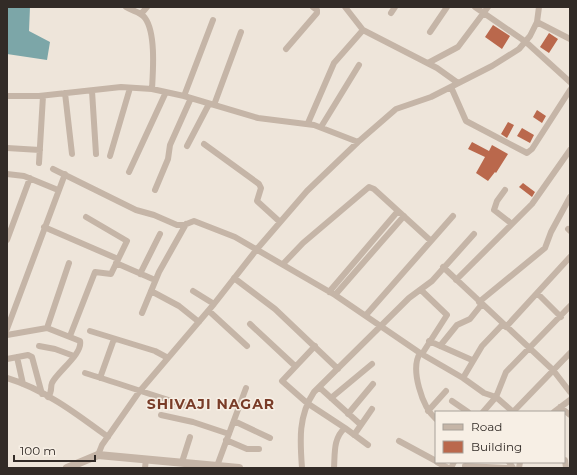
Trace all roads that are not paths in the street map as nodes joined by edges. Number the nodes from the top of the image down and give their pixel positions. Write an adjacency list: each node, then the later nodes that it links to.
1 (126, 7): 12 (street)
2 (147, 7): 12 (street)
3 (312, 7): 20 (street)
4 (345, 7): 15 (street)
5 (395, 7): 10 (street)
6 (447, 7): 17 (street)
7 (475, 7): 11 (street)
8 (488, 7): 11 (street)
9 (540, 7): 14 (street)
10 (391, 13)
11 (484, 13): 19 (street); 21 (street)
12 (141, 14): 27 (street)
13 (213, 20): 34 (street)
14 (537, 22): 18 (street); 19 (street)
15 (363, 30): 21 (street); 38 (street)
16 (241, 32): 36 (street)
17 (430, 32)
18 (570, 39)
19 (526, 42): 23 (street); 24 (street)
20 (286, 49)
21 (428, 63): 24 (street)
22 (359, 65): 39 (street)
23 (570, 82)
24 (458, 83): 25 (street)
25 (450, 87): 35 (street); 40 (street)
26 (130, 88): 27 (street); 28 (street); 48 (street)
27 (152, 89): 30 (street)
28 (92, 90): 31 (street); 47 (street)
29 (570, 90): 35 (street)
30 (166, 92): 34 (street); 51 (street)
31 (65, 93): 33 (street); 46 (street)
32 (7, 96): 33 (street)
33 (43, 96): 44 (street)
34 (188, 97): 36 (street); 56 (street)
35 (564, 101): 37 (street)
36 (211, 104): 38 (street); 42 (street)
37 (570, 105)
38 (308, 123): 39 (street)
39 (321, 127): 40 (street)
40 (358, 142): 63 (street)
41 (204, 144): 63 (street)
42 (187, 146)
43 (7, 148): 44 (street)
44 (40, 150): 49 (street)
45 (570, 150): 65 (street)
46 (72, 154)
47 (96, 154)
48 (110, 156)
49 (39, 163)
50 (53, 169): 53 (street)
51 (129, 172)
52 (7, 174): 54 (street)
53 (65, 174): 55 (street); 64 (street)
54 (30, 178): 55 (street); 69 (street)
55 (58, 190): 66 (street)
56 (155, 190)
57 (505, 190): 65 (street)
58 (570, 197): 88 (street)
59 (398, 211): 60 (street); 71 (street); 77 (street)
60 (404, 216): 70 (street); 72 (street)
61 (453, 216): 70 (street)
62 (86, 217): 75 (street)
63 (280, 222): 73 (street)
64 (186, 224): 73 (street); 81 (street)
65 (512, 224): 82 (street)
66 (44, 227): 75 (street); 100 (street)
67 (160, 234): 79 (street)
68 (474, 234): 78 (street)
69 (7, 240)
70 (431, 241): 93 (street)
71 (371, 243): 72 (street); 86 (street)
72 (376, 248): 86 (street)
73 (257, 249): 77 (street); 80 (street)
74 (570, 257): 87 (street)
75 (117, 261): 79 (street); 103 (street)
76 (69, 263): 99 (street)
77 (283, 264): 86 (street)
78 (443, 267): 82 (street); 83 (street)
79 (140, 274): 81 (street)
80 (234, 278): 89 (street); 108 (street)
81 (155, 280): 84 (street)
82 (456, 280): 88 (street)
83 (421, 290): 97 (street); 105 (street)
84 (151, 291): 92 (street); 95 (street)
85 (193, 291): 89 (street)
86 (332, 293): 93 (street)
87 (537, 293): 94 (street); 98 (street)
88 (480, 303): 98 (street); 109 (street)
89 (214, 304): 91 (street)
90 (570, 307): 94 (street)
91 (209, 310): 95 (street); 107 (street)
92 (142, 313)
93 (366, 315): 97 (street)
94 (561, 317): 110 (street)
95 (199, 322): 115 (street)
96 (250, 324): 119 (street)
97 (382, 326): 111 (street); 120 (street)
98 (505, 326): 110 (street); 117 (street)
99 (47, 328): 102 (street); 103 (street)
100 (7, 329)
101 (90, 331): 104 (street)
102 (7, 335)
103 (70, 336): 113 (street)
104 (114, 338): 115 (street); 124 (street)
105 (430, 341): 109 (street); 111 (street)
106 (39, 346): 113 (street)
107 (247, 346)
108 (315, 346): 119 (street); 120 (street)
109 (440, 346): 117 (street)
110 (530, 349): 121 (street); 134 (street)
111 (421, 353): 125 (street); 142 (street)
112 (570, 353): 121 (street)
113 (74, 356): 133 (street)
114 (17, 357): 116 (street); 126 (street); 133 (street)
115 (168, 358): 131 (street)
116 (7, 359)
117 (472, 360): 125 (street)
118 (372, 364): 135 (street)
119 (295, 366): 138 (street)
120 (338, 369): 128 (street)
121 (553, 370): 132 (street); 146 (street)
122 (85, 373): 124 (street)
123 (7, 378): 126 (street)
124 (100, 378): 131 (street)
125 (464, 378): 134 (street)
126 (23, 384): 133 (street)
127 (373, 384): 148 (street)
128 (319, 387): 135 (street); 138 (street)
129 (246, 388): 152 (street)
130 (446, 391): 142 (street)
131 (139, 392): 139 (street); 156 (street)
132 (570, 392)
133 (45, 396): 156 (street)
134 (496, 397): 144 (street); 145 (street)
135 (331, 398): 148 (street)
136 (570, 400): 140 (street)
137 (452, 402): 143 (street)
138 (307, 403): 154 (street); 175 (street)
139 (184, 405)
140 (560, 407): 147 (street); 150 (street)
141 (372, 409): 153 (street)
142 (428, 411): 151 (street)
143 (466, 411)
144 (484, 411)
145 (512, 411)
146 (514, 411)
147 (555, 411)
148 (348, 414): 153 (street)
149 (161, 415): 158 (street)
150 (570, 415)
151 (435, 418)
152 (234, 421): 158 (street); 159 (street)
153 (361, 425): 155 (street)
154 (345, 428): 155 (street); 176 (street)
155 (354, 435): 161 (street)
156 (108, 437): 163 (street)
157 (190, 437): 167 (street)
158 (227, 437): 162 (street); 170 (street)
159 (270, 438)
160 (399, 441): 166 (street)
161 (368, 445)
162 (259, 449)
163 (98, 454): 164 (street); 172 (street)
164 (146, 459): 167 (street); 173 (street)
165 (565, 460): 179 (street)
166 (435, 461)
167 (182, 462): 170 (street)
168 (439, 463): 177 (street)
169 (465, 465): 178 (street)
170 (217, 466): 171 (street)
171 (228, 467): 174 (street)
172 (67, 468)
173 (145, 468)
174 (239, 468)
175 (302, 468)
176 (334, 468)
177 (448, 468)
178 (507, 468)
179 (566, 468)

